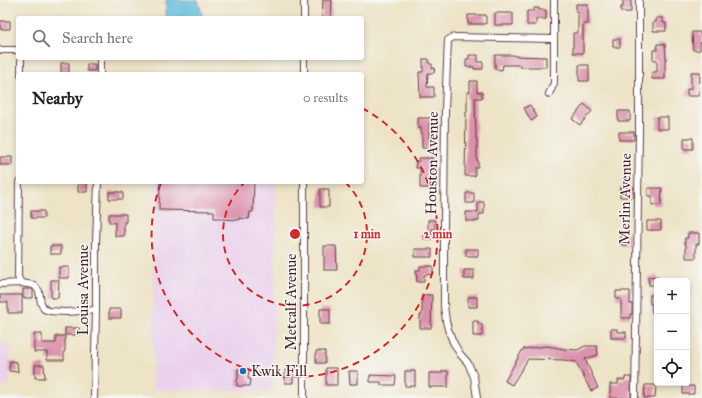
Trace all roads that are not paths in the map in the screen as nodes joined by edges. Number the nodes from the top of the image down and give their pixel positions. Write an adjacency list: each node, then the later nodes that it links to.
1 (304, 0): 4 (street)
2 (554, 0): 5 (street)
3 (639, 0): 24 (street, Merlin Avenue)
4 (304, 16)
5 (554, 39): 14 (street); 23 (street, Houston Avenue)
6 (0, 50): 7 (street)
7 (16, 50)
8 (21, 60): 11 (street)
9 (100, 60): 12 (street)
10 (304, 60): 13 (street)
11 (21, 72)
12 (100, 72)
13 (304, 72)
14 (549, 94)
15 (19, 184): 18 (street)
16 (98, 184): 20 (street, Louisa Avenue)
17 (304, 184): 22 (street, Metcalf Avenue)
18 (20, 281): 19 (street); 20 (street)
19 (0, 284)
20 (96, 310): 21 (street, Louisa Avenue)
21 (94, 398)
22 (304, 398)
23 (477, 398)
24 (635, 398)

